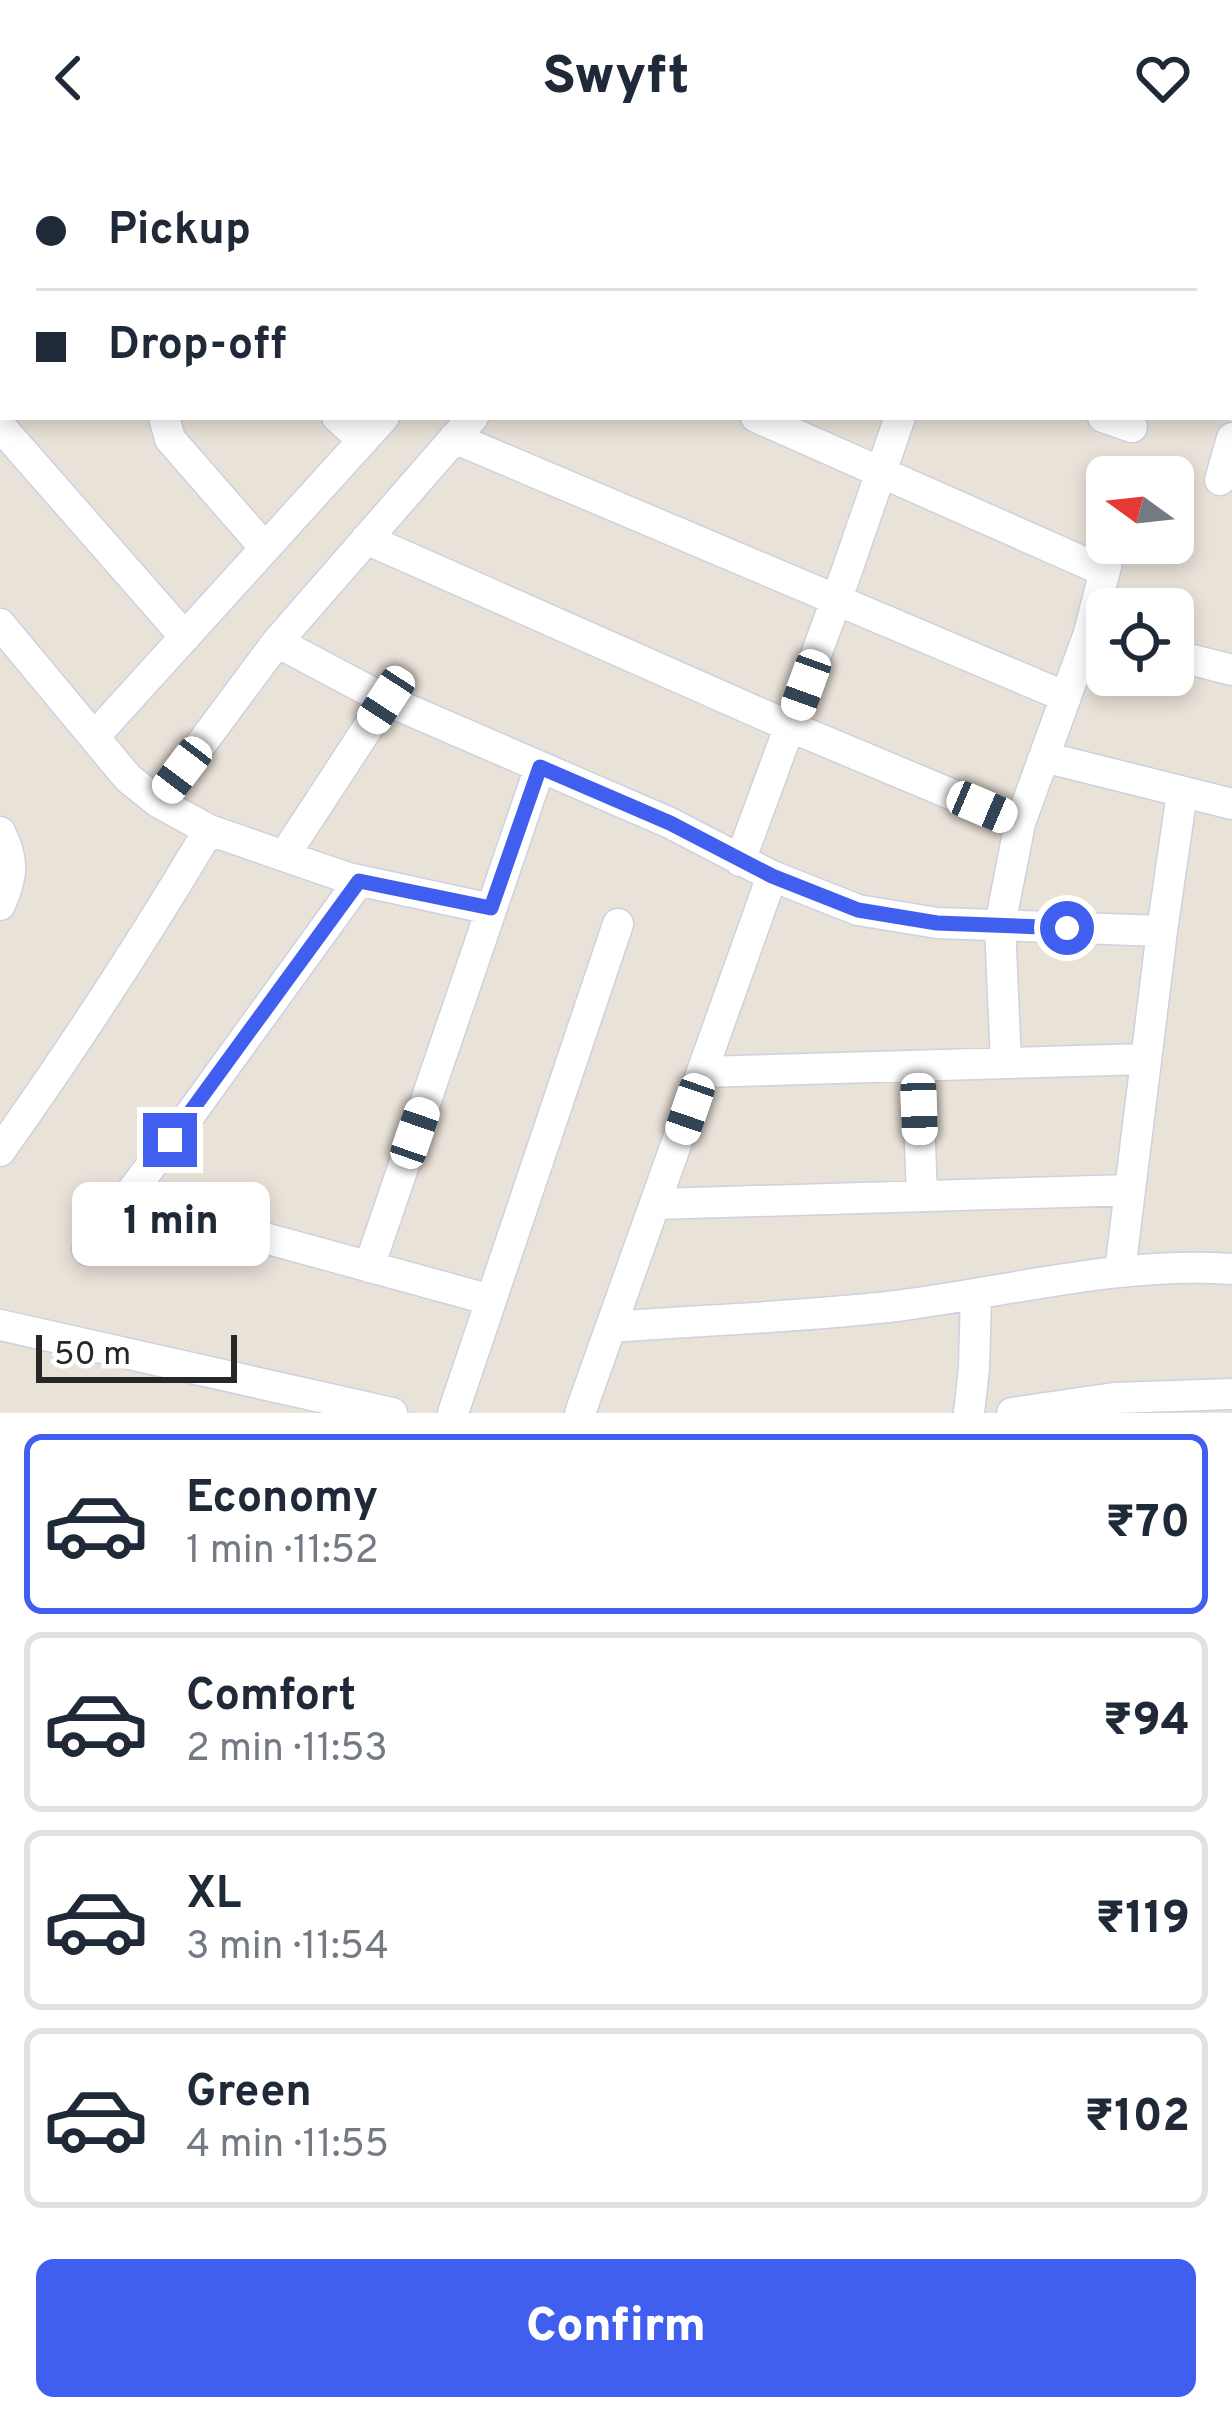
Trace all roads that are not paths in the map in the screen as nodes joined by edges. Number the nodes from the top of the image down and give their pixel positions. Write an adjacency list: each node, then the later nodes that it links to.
1 (165, 420): 11 (street)
2 (763, 420): 8 (street)
3 (899, 420): 8 (street)
4 (6, 428): 15 (street)
5 (464, 428): 10 (street); 13 (street)
6 (373, 429): 11 (street)
7 (1232, 438): 9 (street)
8 (881, 470): 12 (street); 13 (street)
9 (1220, 480)
10 (367, 539): 16 (street); 22 (street)
11 (265, 548): 15 (street)
12 (1086, 549)
13 (836, 601): 20 (street); 22 (street)
14 (0, 624): 23 (street)
15 (185, 637): 23 (street)
16 (277, 642): 21 (street); 27 (street)
17 (1086, 659): 20 (street)
18 (1194, 660): 19 (street)
19 (1232, 670)
20 (1066, 698): 24 (street)
21 (386, 700): 25 (street); 32 (street)
22 (790, 727): 29 (street); 33 (street)
23 (94, 737): 27 (street)
24 (1044, 757): 26 (street); 29 (street)
25 (540, 767): 33 (street); 37 (street)
26 (1182, 793): 28 (street); 40 (street)
27 (158, 802): 30 (street)
28 (1232, 804)
29 (1020, 824): 39 (street)
30 (209, 830): 32 (street); 45 (street)
31 (0, 832): 36 (street)
32 (284, 856): 35 (street)
33 (740, 861): 34 (street)
34 (772, 876): 39 (street); 44 (street)
35 (359, 881): 37 (street); 48 (street)
36 (0, 905)
37 (491, 908): 51 (street)
38 (618, 925): 55 (street)
39 (1000, 925): 40 (street); 42 (street)
40 (1162, 931): 41 (street)
41 (1146, 1059): 42 (street); 46 (street)
42 (1006, 1063): 43 (street)
43 (917, 1066): 44 (street); 47 (street)
44 (703, 1072): 49 (street)
45 (0, 1151)
46 (1130, 1190): 47 (street); 53 (street)
47 (922, 1196): 49 (street)
48 (128, 1197): 50 (street); 51 (street)
49 (657, 1204): 57 (street)
50 (87, 1250)
51 (369, 1268): 55 (street)
52 (1232, 1269): 53 (street)
53 (1120, 1271): 54 (street)
54 (976, 1294): 57 (street); 63 (street)
55 (491, 1300): 61 (street)
56 (0, 1325): 60 (street)
57 (612, 1327): 62 (street)
58 (1232, 1394): 59 (street)
59 (1112, 1406): 64 (street)
60 (392, 1413)
61 (453, 1413)
62 (580, 1413)
63 (969, 1413)
64 (1012, 1413)

